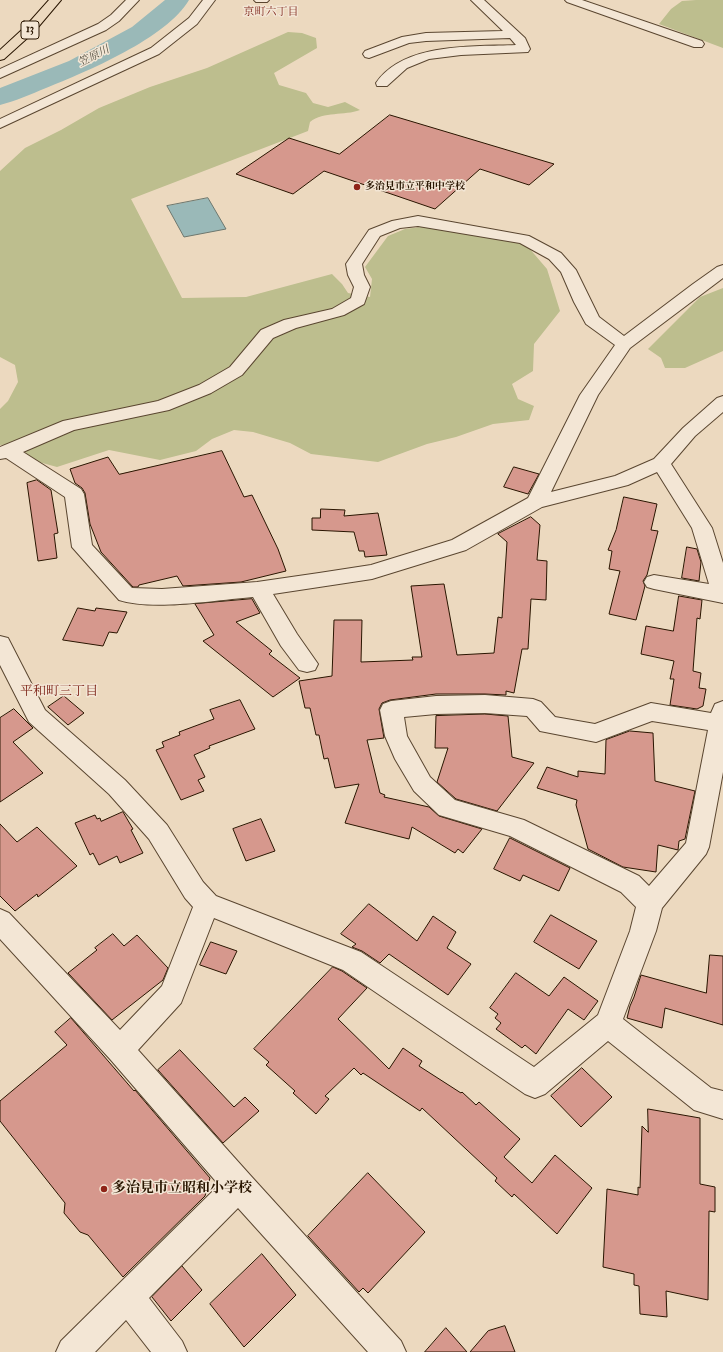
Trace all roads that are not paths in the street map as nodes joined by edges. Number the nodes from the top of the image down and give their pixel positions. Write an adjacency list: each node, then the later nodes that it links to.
1 (55, 0): 9 (main road, 13)
2 (133, 0): 10 (street)
3 (209, 0): 12 (street)
4 (477, 0): 6 (street)
5 (571, 0): 7 (street)
6 (514, 34): 8 (street); 11 (street)
7 (698, 44)
8 (369, 54)
9 (0, 56)
10 (0, 74)
11 (382, 83)
12 (0, 124)
13 (723, 270): 14 (street)
14 (624, 344): 16 (street); 18 (street)
15 (723, 402): 17 (street)
16 (4, 452): 20 (street)
17 (661, 463): 18 (street); 21 (street)
18 (536, 502): 20 (street)
19 (654, 582): 21 (street)
20 (257, 589): 23 (street)
21 (723, 594)
22 (0, 644): 26 (street)
23 (307, 664)
24 (721, 717): 25 (street); 25 (street)
25 (650, 903): 28 (street)
26 (207, 904): 28 (street); 29 (street)
27 (0, 921): 29 (street)
28 (608, 1024): 30 (street)
29 (120, 1050): 31 (street)
30 (723, 1105)
31 (239, 1186): 32 (street); 35 (street)
32 (128, 1296): 33 (street); 34 (street)
33 (72, 1352)
34 (171, 1352)
35 (390, 1352)

